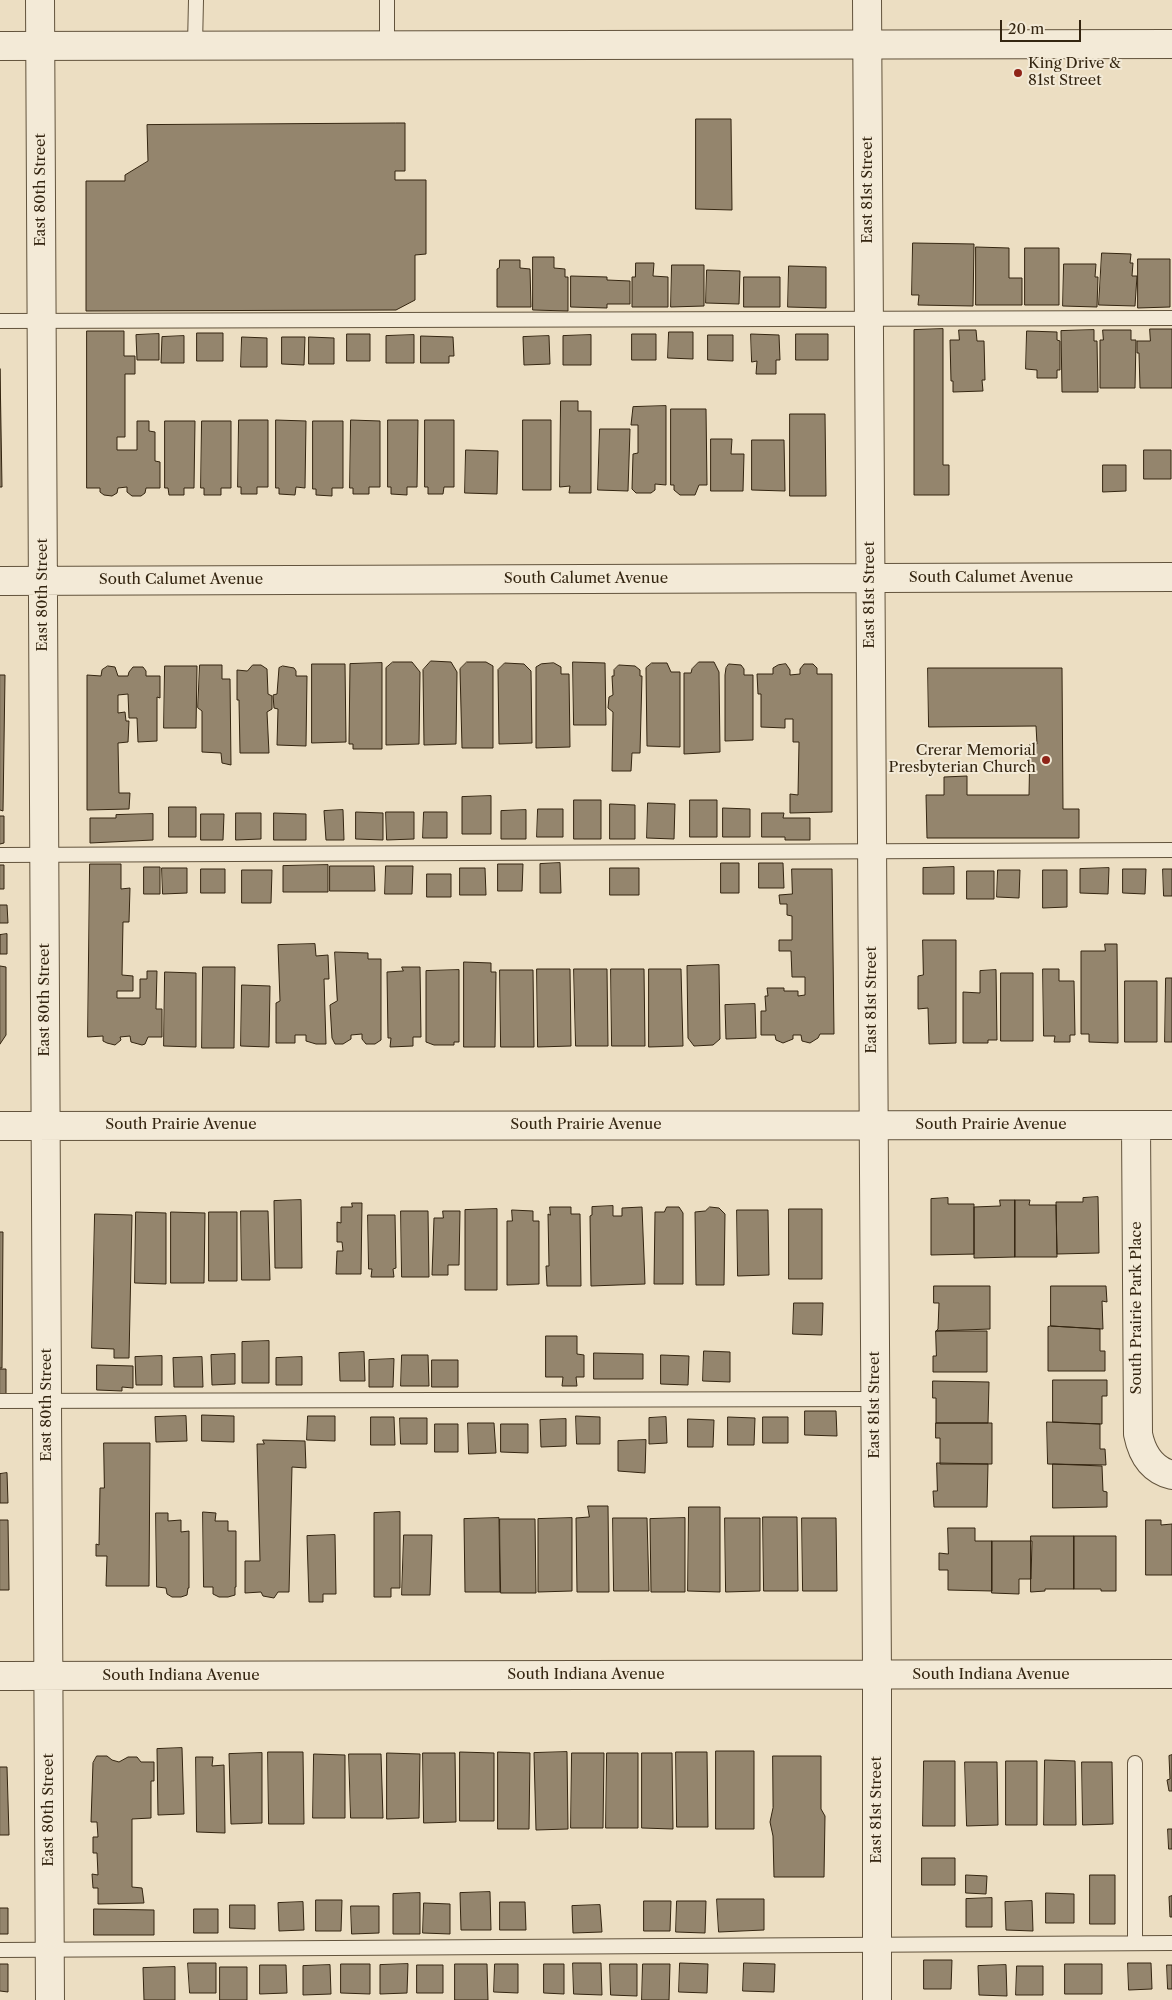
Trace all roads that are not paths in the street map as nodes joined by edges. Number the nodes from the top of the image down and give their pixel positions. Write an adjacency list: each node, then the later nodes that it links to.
1 (40, 0): 10 (street, East 80th Street)
2 (196, 0): 7 (lane)
3 (387, 0): 8 (lane)
4 (867, 0): 5 (street, East 81st Street)
5 (867, 44): 6 (street); 8 (street); 12 (street, East 81st Street)
6 (1172, 44)
7 (195, 45): 8 (street); 10 (street)
8 (387, 45)
9 (0, 46): 10 (street)
10 (40, 46): 14 (street, East 80th Street)
11 (1172, 318): 12 (lane)
12 (868, 319): 14 (lane); 15 (street, East 81st Street)
13 (0, 321): 14 (lane)
14 (42, 321): 18 (street, East 80th Street)
15 (870, 578): 16 (street, South Calumet Avenue); 18 (street, South Calumet Avenue); 19 (street, East 81st Street)
16 (1172, 578)
17 (0, 581): 18 (street, South Calumet Avenue)
18 (43, 581): 22 (street, East 80th Street)
19 (871, 850): 20 (lane); 22 (lane); 23 (street, East 81st Street)
20 (1172, 850)
21 (0, 855): 22 (lane)
22 (44, 855): 26 (street, East 80th Street)
23 (872, 1124): 24 (street, South Prairie Avenue); 26 (street, South Prairie Avenue); 28 (street, East 81st Street)
24 (1136, 1125): 27 (street, South Prairie Avenue); 31 (street, South Prairie Park Place)
25 (0, 1126): 26 (street, South Prairie Avenue)
26 (46, 1126): 30 (street, East 80th Street)
27 (1172, 1126)
28 (875, 1399): 30 (lane); 33 (street, East 81st Street)
29 (0, 1400): 30 (lane)
30 (47, 1400): 35 (street, East 80th Street)
31 (1172, 1475)
32 (1172, 1674): 33 (street, South Indiana Avenue)
33 (877, 1675): 35 (street, South Indiana Avenue); 39 (street, East 81st Street)
34 (0, 1676): 35 (street, South Indiana Avenue)
35 (48, 1676): 40 (street, East 80th Street)
36 (1135, 1763): 37 (lane)
37 (1135, 1943): 38 (lane); 39 (lane)
38 (1172, 1943)
39 (876, 1944): 40 (lane); 43 (street, East 81st Street)
40 (49, 1949): 41 (lane); 42 (street, East 80th Street)
41 (0, 1950)
42 (50, 2000)
43 (876, 2000)

